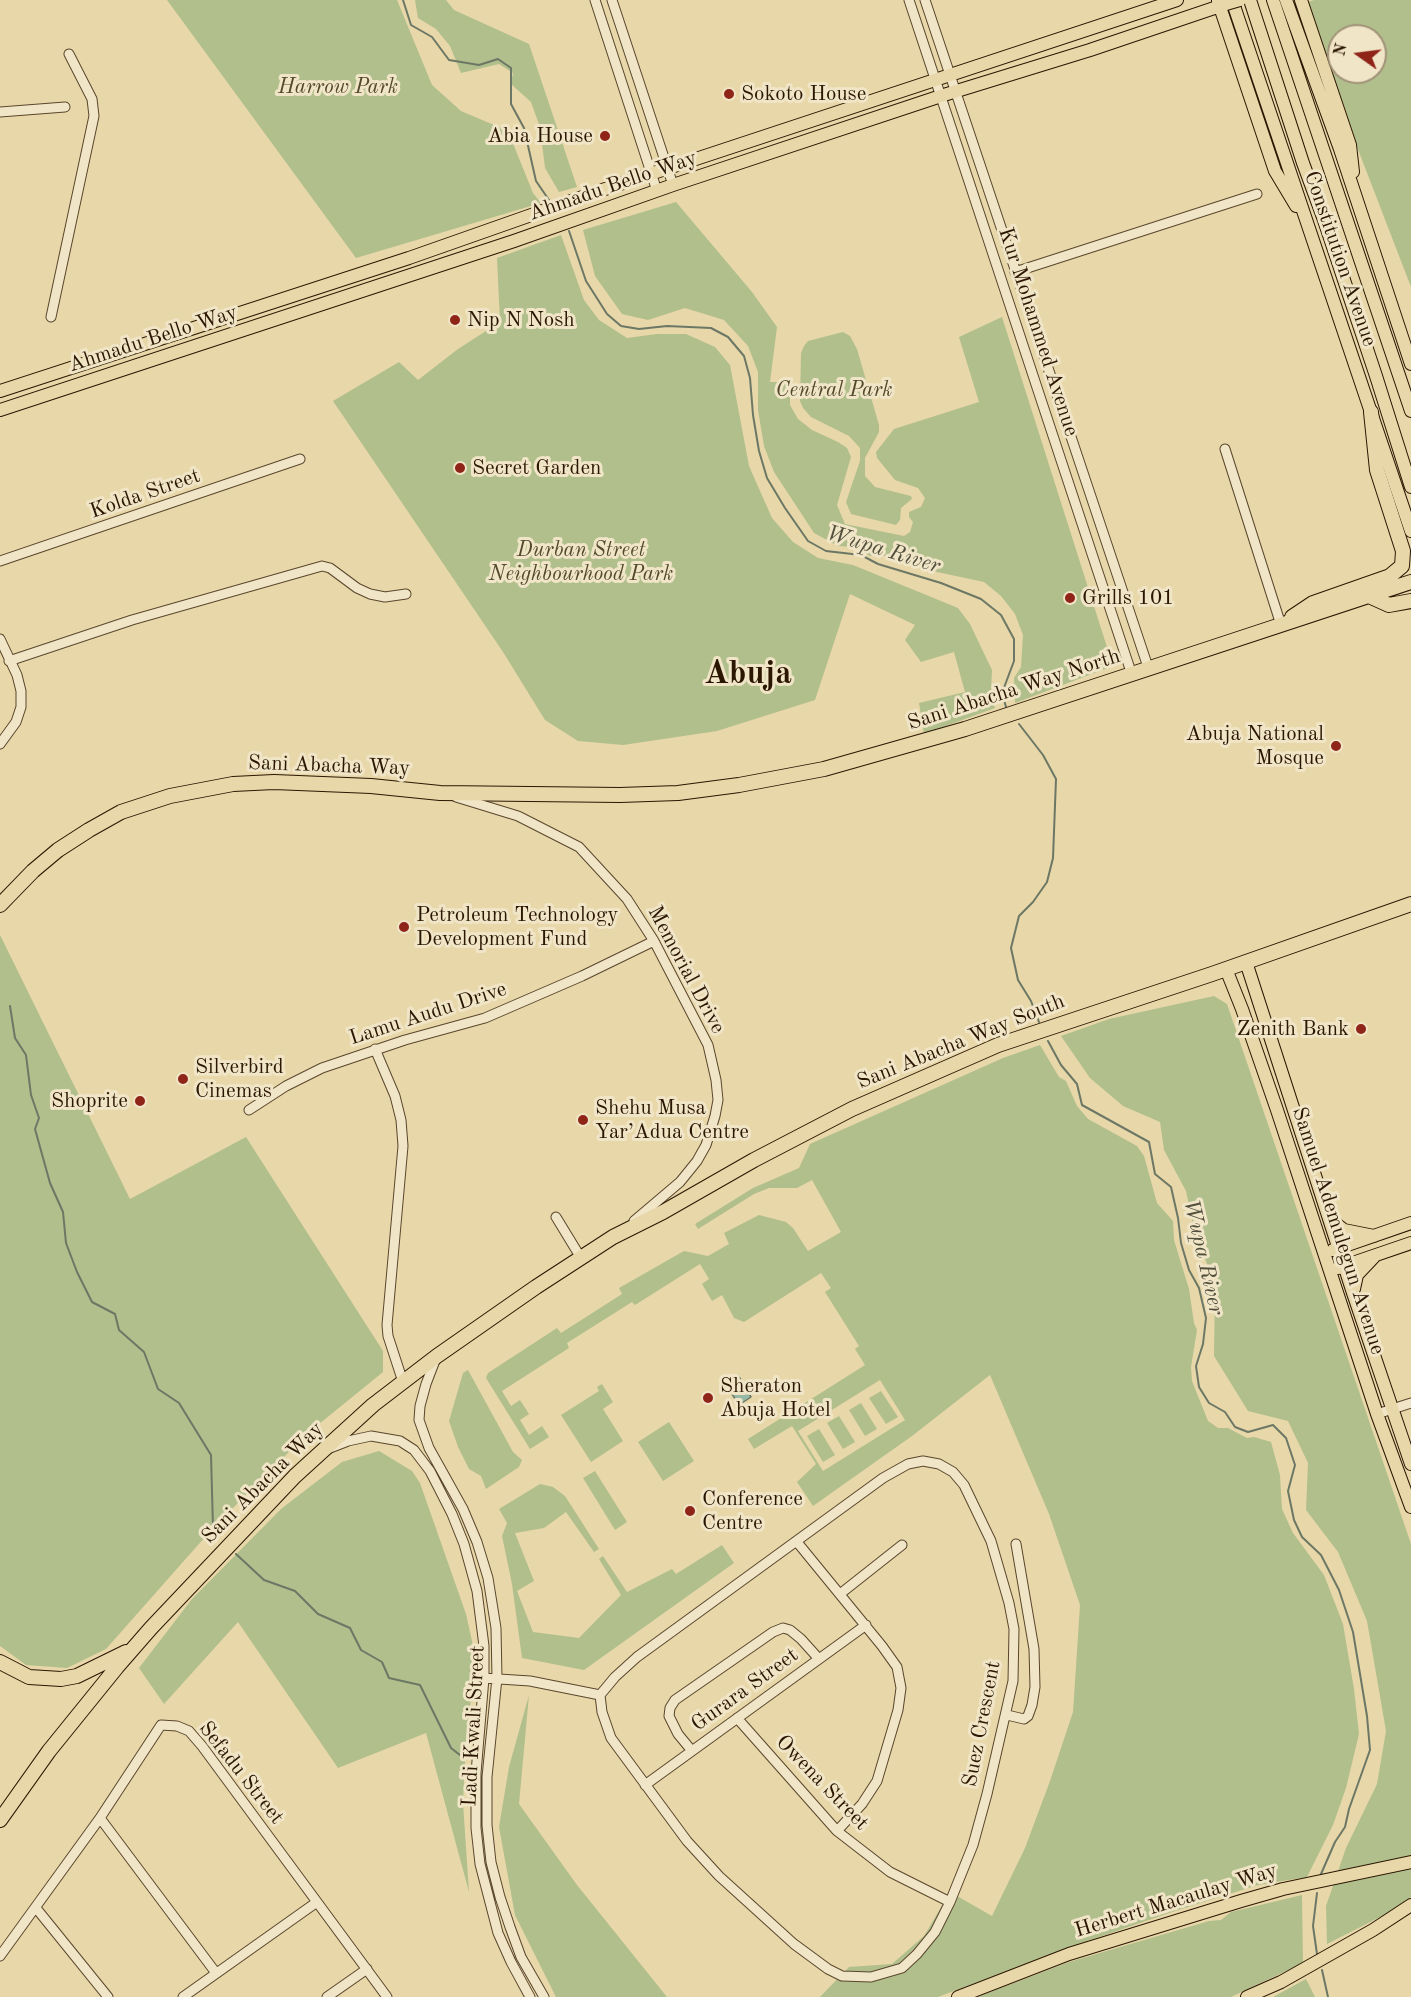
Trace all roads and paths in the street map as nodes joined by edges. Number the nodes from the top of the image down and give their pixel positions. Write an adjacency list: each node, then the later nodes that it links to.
1 (595, 0): 21 (street)
2 (612, 0): 20 (street)
3 (909, 0): 14 (street, Kur Mohammed Avenue)
4 (925, 0): 13 (street, Kur Mohammed Avenue)
5 (1177, 0): 13 (main road, Ahmadu Bello Way)
6 (1240, 0): 11 (main road, Ahmadu Bello Way, bridge)
7 (1250, 0): 36 (main road, Constitution Avenue)
8 (1273, 0): 31 (main road, Constitution Avenue)
9 (1286, 0): 19 (main road, Constitution Avenue)
10 (1301, 0): 19 (main road)
11 (1224, 3): 15 (main road, Ahmadu Bello Way); 25 (main road, Constitution Avenue); 25 (main road)
12 (69, 54): 27 (street)
13 (950, 74): 14 (main road, Ahmadu Bello Way); 15 (street, Kur Mohammed Avenue)
14 (935, 79): 16 (street, Kur Mohammed Avenue); 20 (main road, Ahmadu Bello Way)
15 (956, 91): 16 (main road, Ahmadu Bello Way); 26 (street, Kur Mohammed Avenue)
16 (940, 96): 22 (main road, Ahmadu Bello Way); 47 (street, Kur Mohammed Avenue)
17 (65, 107): 18 (street)
18 (0, 112)
19 (1345, 147): 28 (main road, Constitution Avenue)
20 (667, 168): 21 (main road, Ahmadu Bello Way); 22 (street)
21 (652, 174): 23 (street); 29 (main road, Ahmadu Bello Way)
22 (673, 185): 23 (main road, Ahmadu Bello Way)
23 (657, 191): 30 (main road, Ahmadu Bello Way)
24 (1257, 194): 26 (street)
25 (1307, 224): 32 (main road, Constitution Avenue)
26 (1015, 272): 46 (street, Kur Mohammed Avenue)
27 (51, 317)
28 (1411, 364)
29 (0, 391)
30 (0, 410)
31 (1411, 411)
32 (1371, 412): 35 (highway)
33 (1225, 449): 43 (street)
34 (300, 459): 38 (street, Kolda Street)
35 (1387, 482): 37 (main road); 43 (highway)
36 (1410, 483)
37 (1411, 531)
38 (0, 561)
39 (1411, 582): 41 (highway, Sani Abacha Way North)
40 (406, 594): 45 (street)
41 (1369, 596): 42 (highway); 43 (highway, Sani Abacha Way North)
42 (1411, 601)
43 (1281, 625): 46 (highway, Sani Abacha Way North)
44 (0, 639): 45 (street)
45 (9, 661): 48 (street)
46 (1149, 670): 47 (highway, Sani Abacha Way North)
47 (1132, 675): 50 (highway, Sani Abacha Way North)
48 (0, 744)
49 (440, 793): 50 (highway, Sani Abacha Way); 52 (highway, Sani Abacha Way); 55 (street, Memorial Drive)
50 (620, 795)
51 (1411, 904): 53 (highway, Sani Abacha Way South)
52 (0, 905)
53 (1380, 914): 54 (highway); 56 (highway, Sani Abacha Way South)
54 (1411, 914)
55 (654, 941): 58 (street, Lamu Audu Drive); 64 (street, Memorial Drive)
56 (1246, 962): 57 (highway, Sani Abacha Way South); 61 (main road, Samuel Ademulegun Avenue)
57 (1226, 969): 64 (highway, Sani Abacha Way South); 67 (main road, Samuel Ademulegun Avenue)
58 (375, 1049): 59 (street, Lamu Audu Drive); 74 (street)
59 (249, 1110)
60 (556, 1217): 69 (street)
61 (1331, 1220): 63 (main road); 66 (main road, Samuel Ademulegun Avenue)
62 (1411, 1223): 63 (main road)
63 (1374, 1236): 66 (main road)
64 (613, 1237): 69 (highway, Sani Abacha Way)
65 (1411, 1243): 68 (main road)
66 (1340, 1248): 67 (main road); 70 (main road, Samuel Ademulegun Avenue)
67 (1325, 1253): 71 (main road, Samuel Ademulegun Avenue)
68 (1377, 1254): 70 (main road); 72 (main road)
69 (581, 1258): 73 (highway, Sani Abacha Way)
70 (1345, 1265): 71 (main road); 72 (main road, Samuel Ademulegun Avenue)
71 (1331, 1270): 77 (main road, Samuel Ademulegun Avenue)
72 (1353, 1293): 76 (main road, Samuel Ademulegun Avenue)
73 (437, 1356): 74 (highway, Sani Abacha Way); 90 (street, Ladi Kwali Street)
74 (403, 1382): 78 (highway, Sani Abacha Way)
75 (1411, 1403): 76 (street)
76 (1392, 1409): 77 (street); 79 (main road, Samuel Ademulegun Avenue)
77 (1377, 1414): 80 (main road, Samuel Ademulegun Avenue)
78 (322, 1451): 86 (highway, Sani Abacha Way); 89 (street, Ladi Kwali Street)
79 (1411, 1464)
80 (1411, 1507)
81 (797, 1542): 84 (street); 91 (street, Suez Crescent); 92 (street, Suez Crescent)
82 (1016, 1544): 92 (street)
83 (902, 1545): 84 (street)
84 (840, 1594): 85 (street)
85 (866, 1625): 87 (street, Gurara Street); 98 (street)
86 (134, 1648): 88 (highway); 97 (highway, Sani Abacha Way)
87 (819, 1659): 93 (street, Gurara Street); 94 (street)
88 (0, 1662)
89 (484, 1678): 90 (street); 111 (street, Ladi Kwali Street)
90 (497, 1678): 91 (street); 112 (street, Ladi Kwali Street)
91 (600, 1695): 95 (street, Suez Crescent)
92 (1007, 1715): 101 (street, Suez Crescent)
93 (737, 1718): 94 (street, Gurara Street); 98 (street, Owena Street)
94 (692, 1750): 95 (street, Gurara Street)
95 (645, 1785): 101 (street, Suez Crescent)
96 (100, 1818): 100 (street, Sefadu Street); 103 (street, Sefadu Street); 106 (street)
97 (0, 1820)
98 (837, 1831): 101 (street, Owena Street)
99 (1411, 1862): 113 (main road, Herbert Macaulay Way)
100 (317, 1902): 105 (street, Sefadu Street); 106 (street)
101 (950, 1902)
102 (1411, 1905): 114 (main road)
103 (36, 1908): 104 (street, Sefadu Street); 107 (street)
104 (0, 1956)
105 (367, 1969): 109 (street); 110 (street, Sefadu Street)
106 (216, 1973): 108 (street)
107 (108, 1997)
108 (183, 1997)
109 (327, 1997)
110 (387, 1997)
111 (530, 1997)
112 (544, 1997)
113 (958, 1997)
114 (1247, 1997)

